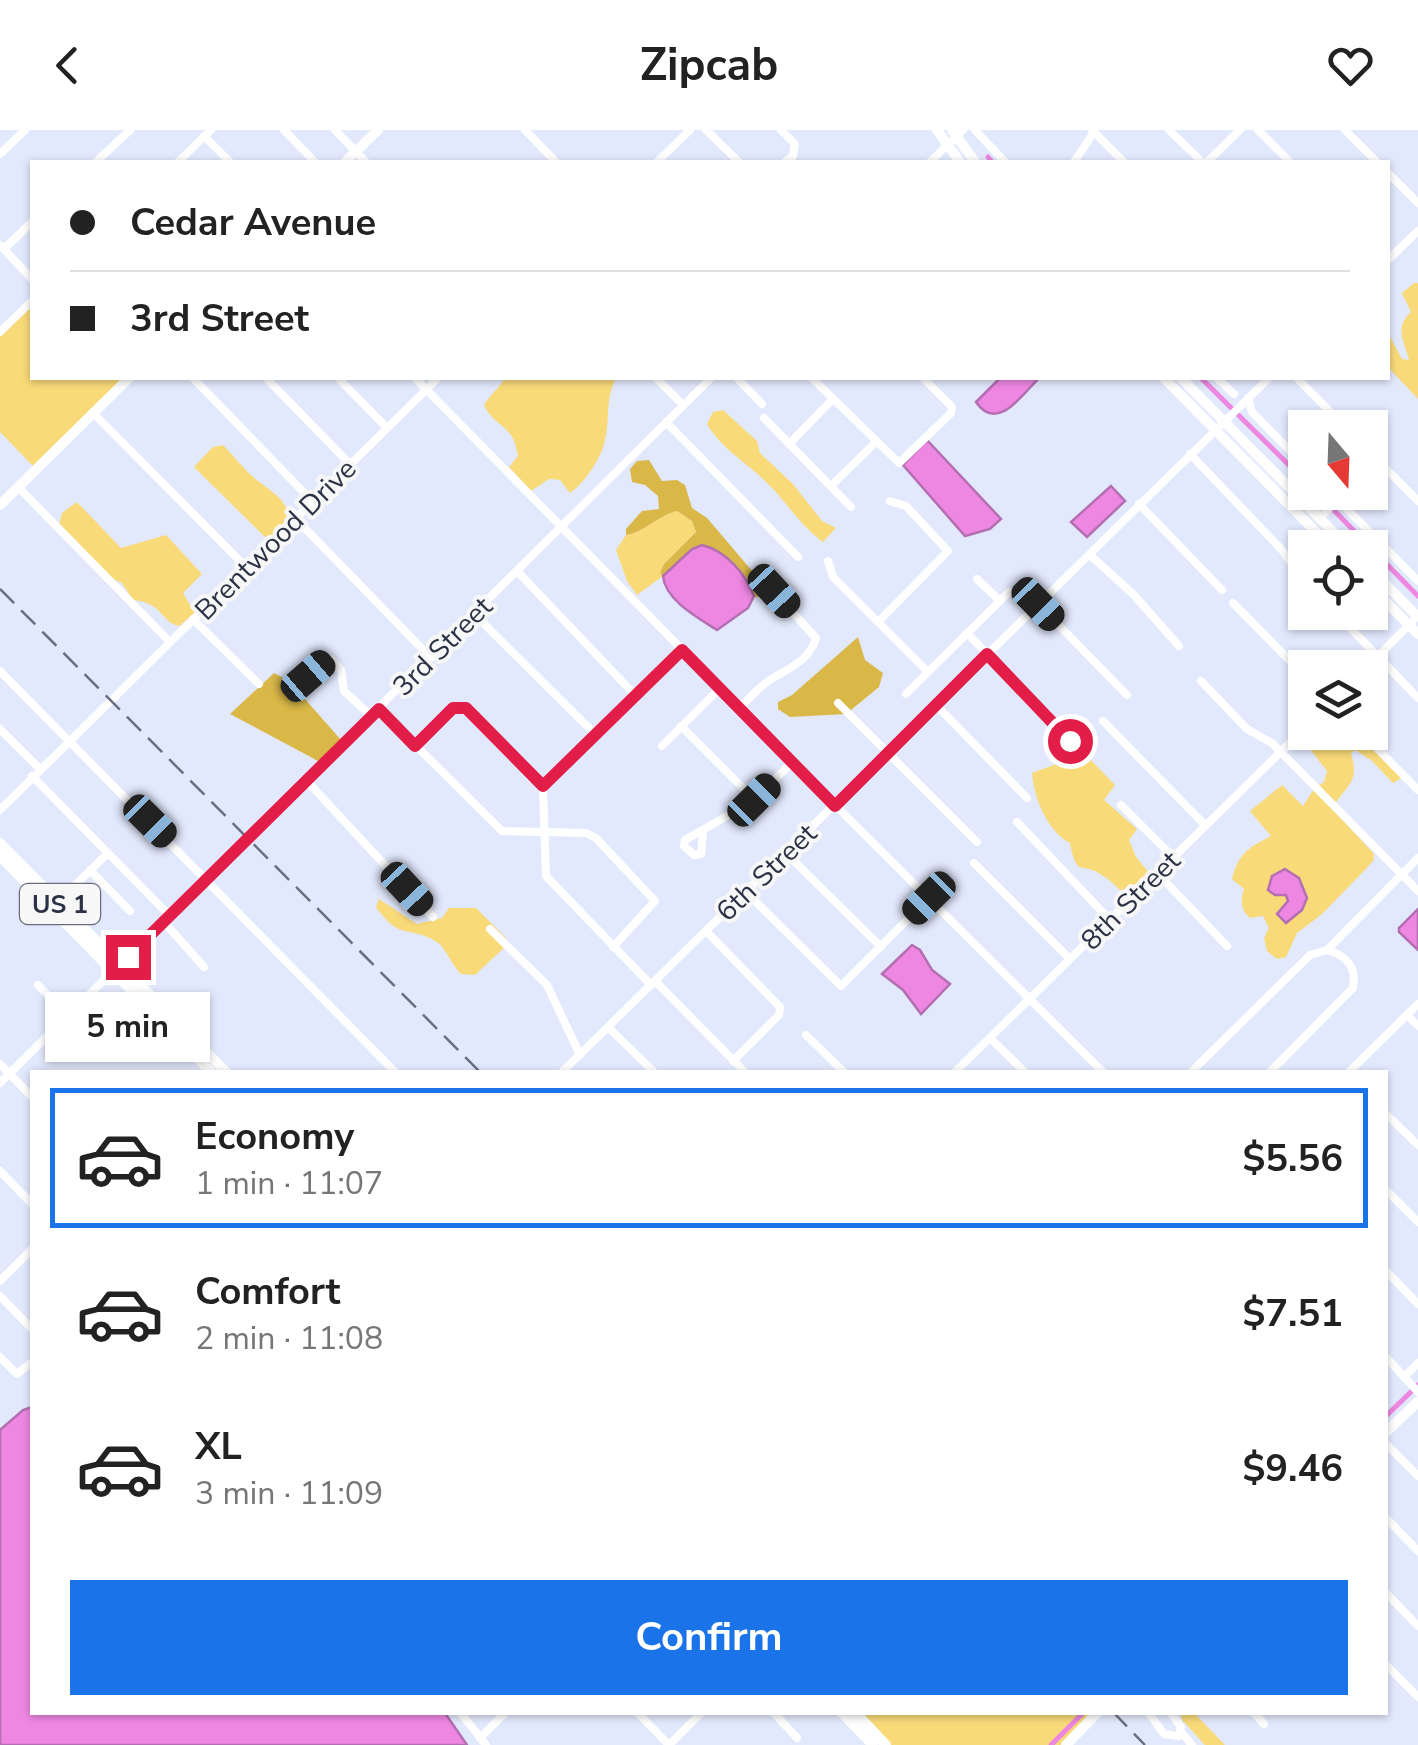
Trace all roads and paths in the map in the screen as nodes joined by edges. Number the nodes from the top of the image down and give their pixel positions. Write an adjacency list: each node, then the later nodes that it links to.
1 (25, 130): 20 (street)
2 (130, 130): 21 (street)
3 (284, 130): 24 (street)
4 (335, 130): 19 (street)
5 (378, 130): 19 (main road)
6 (524, 130): 27 (street)
7 (690, 130): 28 (street)
8 (706, 130): 29 (street)
9 (781, 130): 30 (street)
10 (937, 130): 18 (main road)
11 (974, 130): 33 (street)
12 (1170, 130): 36 (street)
13 (1240, 130): 37 (street)
14 (1258, 130): 38 (street)
15 (1345, 130): 39 (street)
16 (1093, 131): 34 (street); 35 (street)
17 (208, 133): 22 (street); 23 (street)
18 (955, 136): 31 (street); 32 (main road)
19 (355, 152): 25 (main road); 26 (street)
20 (0, 154)
21 (98, 160)
22 (180, 160)
23 (228, 160)
24 (313, 160)
25 (347, 160)
26 (364, 160)
27 (554, 160)
28 (661, 160)
29 (737, 160)
30 (787, 160)
31 (932, 160)
32 (973, 160)
33 (1003, 160)
34 (1075, 160)
35 (1122, 160)
36 (1202, 160)
37 (1206, 160)
38 (1288, 160)
39 (1375, 160)
40 (1390, 175): 41 (street)
41 (1418, 204)
42 (30, 224): 44 (street)
43 (1418, 231): 45 (street)
44 (2, 247): 46 (street)
45 (1390, 258)
46 (30, 278)
47 (30, 303): 48 (street)
48 (0, 332)
49 (126, 380): 74 (main road)
50 (195, 380): 88 (street)
51 (268, 380): 83 (street)
52 (340, 380): 78 (street)
53 (417, 380): 65 (street)
54 (436, 380): 65 (street, Brentwood Drive)
55 (658, 380): 70 (street)
56 (710, 380): 70 (street, 3rd Street)
57 (739, 380): 69 (street)
58 (814, 380): 68 (street)
59 (925, 380): 79 (street)
60 (1166, 380): 77 (main road)
61 (1183, 380): 77 (main road)
62 (1219, 380): 66 (street)
63 (1267, 380): 67 (street, 6th Street)
64 (1299, 380): 72 (street)
65 (426, 389): 78 (street, Brentwood Drive); 98 (street)
66 (1234, 394): 67 (street); 71 (street)
67 (1248, 398): 71 (street, 6th Street); 73 (street)
68 (833, 399): 79 (street); 80 (street)
69 (762, 404)
70 (684, 406): 76 (street, 3rd Street)
71 (1236, 409): 73 (street); 77 (street, 6th Street)
72 (1328, 410)
73 (1252, 412): 81 (street)
74 (92, 413): 86 (main road); 105 (street)
75 (764, 418): 80 (street)
76 (666, 422): 98 (street, 3rd Street); 102 (street)
77 (1220, 425): 82 (street, 6th Street); 96 (main road); 97 (main road)
78 (387, 428): 83 (street, Brentwood Drive)
79 (876, 442): 85 (street)
80 (789, 444): 85 (street)
81 (1288, 449)
82 (1190, 454): 90 (street, 6th Street); 103 (street)
83 (350, 464): 88 (street, Brentwood Drive)
84 (1388, 470): 89 (street)
85 (831, 486): 92 (street)
86 (18, 487): 91 (main road); 124 (street)
87 (890, 500): 120 (street)
88 (312, 501): 95 (street, Brentwood Drive)
89 (1418, 501)
90 (1139, 504): 101 (street, 6th Street); 110 (street)
91 (0, 506)
92 (851, 507)
93 (1325, 510): 97 (street)
94 (1348, 510): 108 (street)
95 (295, 518): 105 (street, Brentwood Drive); 130 (street)
96 (1303, 518): 97 (main road); 99 (main road)
97 (1320, 518): 100 (main road)
98 (560, 527): 106 (street, 3rd Street); 126 (street)
99 (1315, 530)
100 (1332, 530)
101 (1090, 555): 116 (street, 6th Street); 125 (street)
102 (798, 557)
103 (1288, 558)
104 (828, 561): 120 (street)
105 (246, 567): 118 (street, Brentwood Drive)
106 (517, 571): 117 (street, 3rd Street); 139 (street)
107 (977, 578): 114 (street)
108 (1418, 580)
109 (1388, 588): 119 (main road)
110 (1222, 590)
111 (774, 591): 145 (street)
112 (1009, 592): 114 (street)
113 (1388, 599): 119 (main road)
114 (1000, 601): 122 (street)
115 (1233, 603): 131 (street)
116 (1038, 604): 129 (street, 6th Street); 141 (street)
117 (474, 614): 130 (street, 3rd Street); 151 (street)
118 (193, 619): 124 (street, Brentwood Drive); 137 (street)
119 (1416, 619): 123 (main road); 128 (street)
120 (878, 622): 134 (street)
121 (1353, 630): 127 (street)
122 (967, 634): 129 (street); 134 (street)
123 (1418, 634)
124 (170, 642): 152 (street, Brentwood Drive)
125 (1179, 646)
126 (682, 650): 138 (street); 139 (street)
127 (1372, 650)
128 (1384, 650)
129 (987, 654): 144 (street, 6th Street); 153 (street)
130 (430, 658): 146 (street, 3rd Street)
131 (1288, 659)
132 (1388, 666): 142 (street)
133 (0, 671): 152 (street)
134 (928, 672): 140 (street)
135 (308, 676): 147 (street)
136 (1200, 682): 158 (street)
137 (258, 684)
138 (720, 688): 145 (street); 149 (street)
139 (634, 694): 151 (street)
140 (906, 694)
141 (1127, 695)
142 (1418, 698)
143 (838, 703): 159 (street)
144 (936, 704): 159 (street, 6th Street); 165 (street)
145 (740, 708): 160 (street)
146 (379, 709): 147 (street, 3rd Street); 155 (street)
147 (371, 716): 162 (street, 3rd Street)
148 (1103, 722): 171 (street)
149 (681, 726): 156 (street); 166 (street)
150 (0, 729): 161 (street)
151 (595, 734): 163 (street)
152 (68, 740): 161 (street, Brentwood Drive); 185 (street)
153 (1070, 741)
154 (1288, 744): 158 (street, 8th Street)
155 (415, 746): 163 (street); 173 (street)
156 (662, 746)
157 (1379, 750): 164 (street)
158 (1280, 752): 171 (street, 8th Street); 184 (street)
159 (887, 754): 168 (street, 6th Street); 175 (street)
160 (792, 762): 166 (street); 168 (street)
161 (36, 773): 169 (street, Brentwood Drive); 176 (street)
162 (306, 780): 185 (street, 3rd Street); 191 (street)
163 (543, 786): 173 (street)
164 (1418, 790)
165 (1027, 798)
166 (754, 800): 172 (street)
167 (1121, 805): 179 (street)
168 (835, 806): 177 (street, 6th Street); 188 (street)
169 (0, 810)
170 (1017, 822): 193 (street)
171 (1206, 825): 179 (street, 8th Street)
172 (703, 831): 172 (street)
173 (545, 834): 197 (street); 197 (street)
174 (0, 842): 189 (main road, US 1)
175 (977, 842)
176 (108, 853): 182 (street); 192 (street)
177 (786, 853): 186 (street, 6th Street); 198 (street)
178 (0, 856): 202 (main road, US 1)
179 (1173, 857): 183 (street, 8th Street)
180 (1418, 858): 184 (street)
181 (974, 863): 200 (street)
182 (90, 870): 189 (street); 190 (street)
183 (1157, 873): 193 (street, 8th Street); 196 (street)
184 (1402, 874): 187 (street); 199 (street)
185 (208, 880): 192 (street, 3rd Street); 218 (street)
186 (746, 892): 195 (street, 6th Street); 198 (street)
187 (1418, 892)
188 (929, 898): 198 (street); 205 (street)
189 (58, 902): 202 (main road, US 1)
190 (130, 911)
191 (432, 917)
192 (167, 919): 201 (street); 202 (street, 3rd Street)
193 (1110, 920): 200 (street, 8th Street)
194 (490, 929): 213 (street)
195 (706, 931): 203 (street, 6th Street); 214 (street)
196 (1228, 946)
197 (613, 947): 203 (street)
198 (881, 947)
199 (1327, 950): 226 (street); 227 (street)
200 (1070, 959): 205 (street, 8th Street)
201 (204, 967)
202 (117, 968): 208 (street, 3rd Street); 216 (main road, US 1); 217 (main road, US 1)
203 (653, 983): 210 (street, 6th Street); 214 (street)
204 (38, 985): 208 (street)
205 (1030, 1000): 212 (street, 8th Street); 225 (street)
206 (1418, 1004): 207 (street)
207 (1407, 1015): 209 (street); 228 (street)
208 (68, 1016): 229 (street, 3rd Street)
209 (1418, 1026)
210 (609, 1028): 213 (street, 6th Street); 220 (street)
211 (806, 1035): 222 (street)
212 (990, 1038): 223 (street, 8th Street); 224 (street)
213 (580, 1055): 219 (street, 6th Street)
214 (733, 1060): 221 (street)
215 (0, 1064): 229 (street)
216 (209, 1070)
217 (224, 1070)
218 (393, 1070)
219 (564, 1070)
220 (652, 1070)
221 (743, 1070)
222 (842, 1070)
223 (957, 1070)
224 (1023, 1070)
225 (1101, 1070)
226 (1193, 1070)
227 (1272, 1070)
228 (1351, 1070)
229 (9, 1074): 230 (street, 3rd Street); 231 (street)
230 (0, 1082)
231 (30, 1096)
232 (1388, 1116): 233 (street)
233 (1418, 1145)
234 (0, 1171): 236 (street)
235 (1388, 1192): 237 (street)
236 (30, 1202)
237 (1418, 1222)
238 (30, 1250): 240 (street)
239 (1388, 1273): 242 (street)
240 (0, 1280)
241 (0, 1296): 243 (street)
242 (1418, 1304)
243 (30, 1327)
244 (0, 1357): 247 (street)
245 (1388, 1359): 248 (street)
246 (1418, 1363): 248 (street)
247 (30, 1364)
248 (1404, 1377): 249 (street)
249 (1418, 1392)
250 (1418, 1402): 251 (main road)
251 (1388, 1430)
252 (1388, 1445): 253 (street)
253 (1418, 1476)
254 (1388, 1520): 255 (street)
255 (1418, 1551)
256 (1388, 1595): 257 (street)
257 (1418, 1626)
258 (1388, 1667): 259 (street)
259 (1418, 1698)
260 (462, 1715): 275 (street)
261 (504, 1715): 275 (street)
262 (640, 1715): 276 (street)
263 (699, 1715): 276 (street)
264 (776, 1715): 273 (street)
265 (844, 1715): 274 (main road)
266 (856, 1715): 274 (main road)
267 (1095, 1715): 278 (main road)
268 (1150, 1715): 272 (street)
269 (1172, 1715): 272 (street)
270 (1256, 1715): 271 (street)
271 (1264, 1724)
272 (1181, 1732): 279 (street)
273 (798, 1738)
274 (872, 1739): 277 (main road)
275 (483, 1742)
276 (669, 1745)
277 (886, 1745)
278 (1066, 1745)
279 (1192, 1745)

